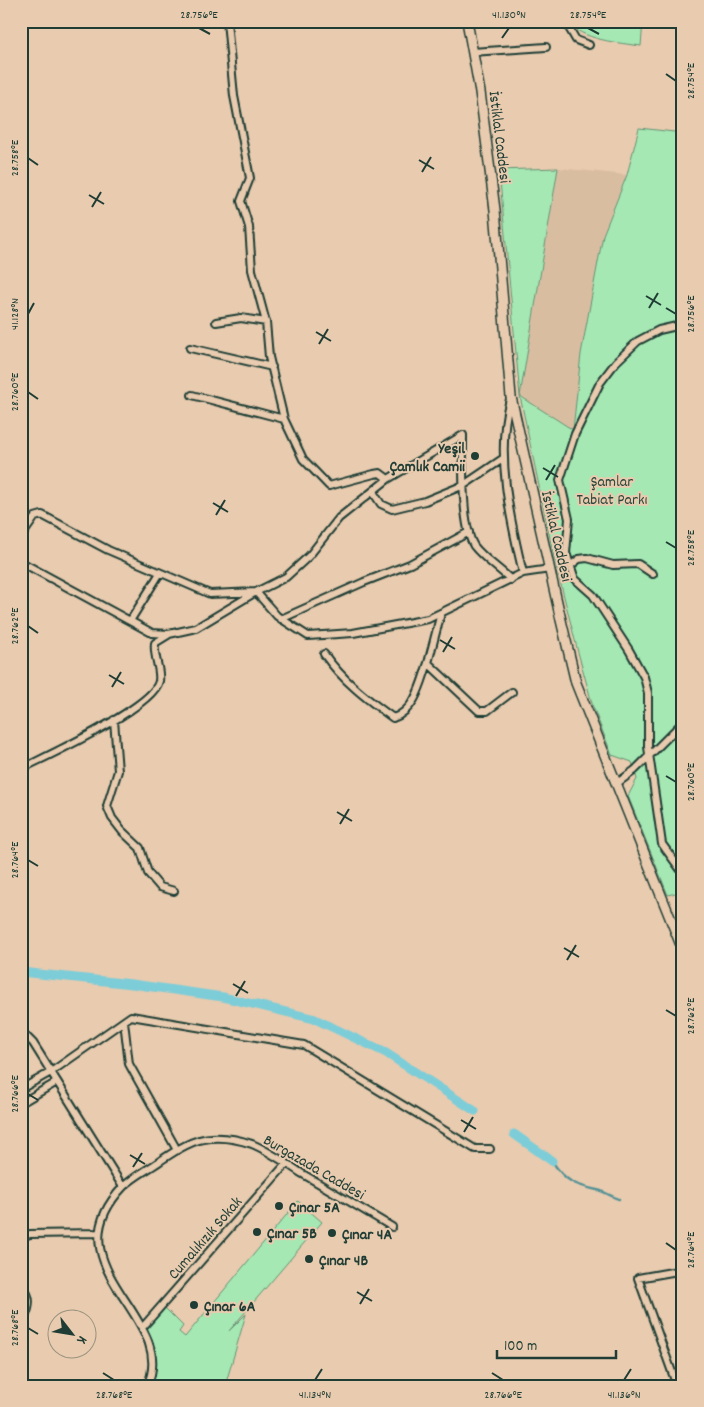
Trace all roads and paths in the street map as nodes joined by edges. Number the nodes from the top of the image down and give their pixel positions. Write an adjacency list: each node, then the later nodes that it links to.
1 (227, 21): 8 (street)
2 (467, 21): 6 (main road, İstiklal Caddesi)
3 (565, 21): 4 (street)
4 (589, 45)
5 (546, 47): 6 (street)
6 (472, 52): 13 (main road, İstiklal Caddesi)
7 (216, 322): 8 (street)
8 (266, 322): 11 (street)
9 (681, 325): 22 (street)
10 (190, 348): 11 (street)
11 (272, 367): 14 (street)
12 (192, 394): 14 (street)
13 (511, 398): 15 (street); 23 (main road, İstiklal Caddesi)
14 (284, 419): 16 (street)
15 (504, 458): 17 (street); 25 (street)
16 (388, 479): 17 (street); 18 (street)
17 (464, 485): 18 (street); 19 (street)
18 (373, 492): 28 (street)
19 (469, 532): 27 (street); 30 (street)
20 (21, 537): 24 (street)
21 (21, 562): 31 (street)
22 (570, 566): 26 (street); 38 (street)
23 (550, 569): 25 (street); 40 (main road, İstiklal Caddesi)
24 (160, 573): 28 (street); 31 (street)
25 (523, 573): 27 (street)
26 (654, 574)
27 (512, 580): 29 (street)
28 (256, 592): 30 (street); 32 (street)
29 (441, 613): 30 (street); 34 (street)
30 (281, 619)
31 (130, 621): 32 (street)
32 (169, 634): 36 (street)
33 (324, 654): 34 (street)
34 (428, 663): 35 (street)
35 (512, 692)
36 (114, 720): 39 (street); 42 (street)
37 (683, 722): 38 (street)
38 (650, 756): 40 (street); 41 (street)
39 (21, 769)
40 (616, 784): 43 (main road, İstiklal Caddesi)
41 (683, 873)
42 (174, 891)
43 (683, 950)
44 (124, 1021): 46 (street); 50 (street); 51 (street)
45 (21, 1031): 46 (street)
46 (51, 1072): 47 (street); 48 (street)
47 (57, 1082): 49 (street); 53 (street)
48 (21, 1089)
49 (21, 1103)
50 (490, 1149)
51 (177, 1150): 52 (street, Burgazada Caddesi); 53 (street, Burgazada Caddesi)
52 (286, 1164): 54 (street, Burgazada Caddesi); 60 (street, Cumalıkızık Sokak)
53 (123, 1187): 55 (street, Burgazada Caddesi)
54 (392, 1227)
55 (98, 1233): 56 (street); 60 (street)
56 (21, 1237)
57 (683, 1270): 62 (street)
58 (21, 1282): 59 (street)
59 (21, 1318)
60 (142, 1328): 61 (street)
61 (147, 1386)
62 (677, 1386)

